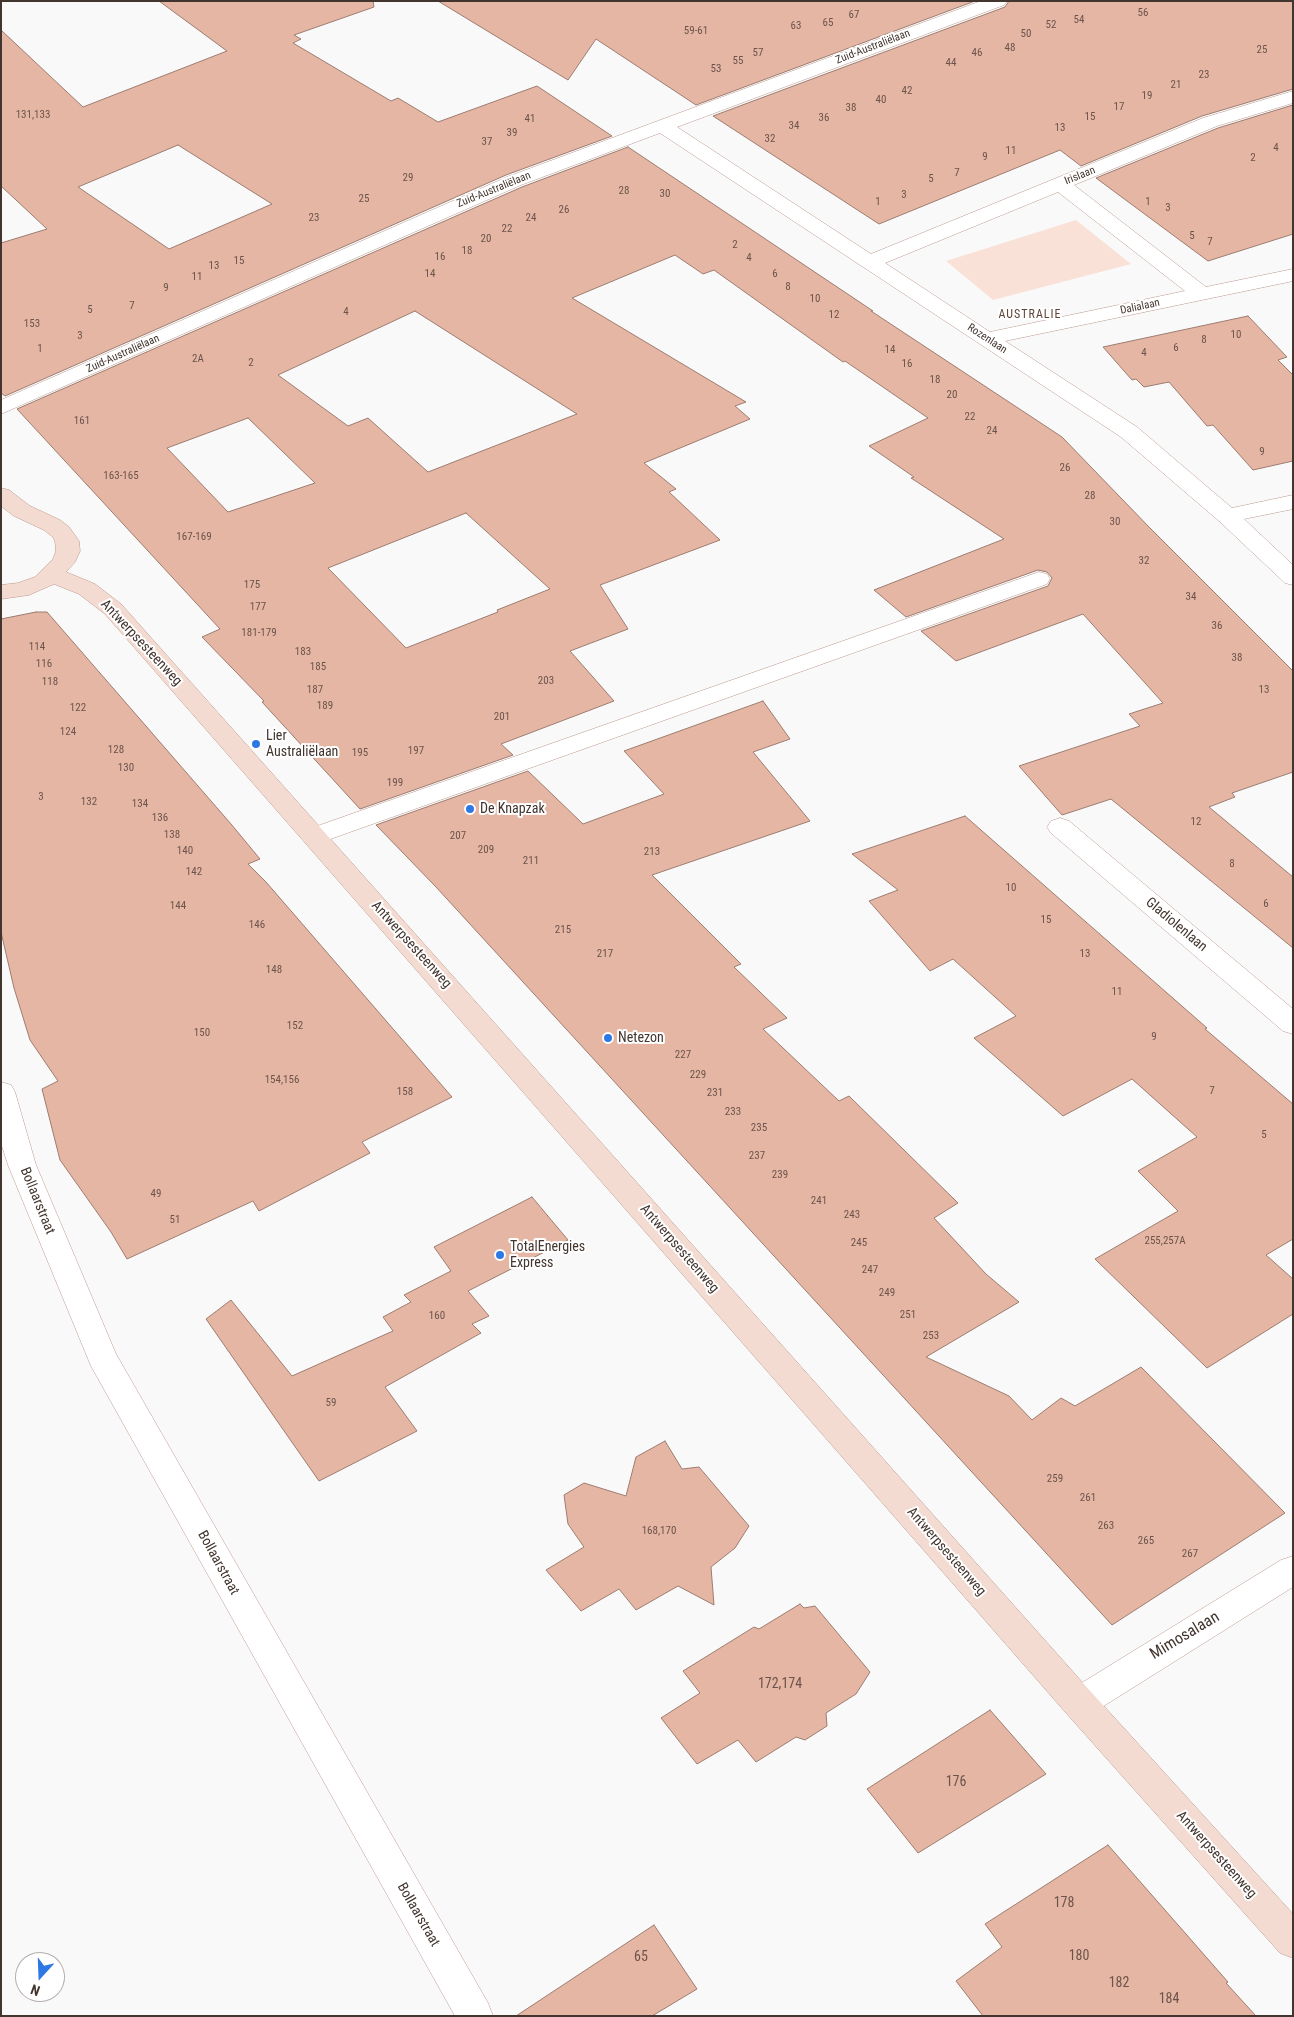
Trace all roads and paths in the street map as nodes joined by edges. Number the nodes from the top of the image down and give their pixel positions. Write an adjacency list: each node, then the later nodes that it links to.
1 (998, 1): 3 (street, Zuid-Australiëlaan)
2 (1293, 98): 4 (street, Irislaan)
3 (662, 126): 5 (street, Rozenlaan); 9 (street, Zuid-Australiëlaan)
4 (1060, 184): 5 (street, Irislaan); 7 (street)
5 (870, 262): 8 (street, Rozenlaan)
6 (1293, 275): 7 (street, Dalialaan)
7 (1202, 294): 8 (street, Dalialaan)
8 (986, 339): 12 (street, Rozenlaan)
9 (1, 408)
10 (1, 495): 13 (street)
11 (1293, 502): 12 (street)
12 (1228, 516): 14 (street, Rozenlaan)
13 (51, 575): 16 (street); 18 (street, Antwerpsesteenweg)
14 (1293, 578)
15 (1039, 579): 18 (lane)
16 (1, 592)
17 (1060, 827): 19 (street, Gladiolenlaan)
18 (314, 836): 22 (street, Antwerpsesteenweg)
19 (1293, 1024)
20 (1, 1092): 24 (street, Bollaarstraat)
21 (1293, 1570): 22 (street, Mimosalaan)
22 (1079, 1703): 23 (street, Antwerpsesteenweg)
23 (1293, 1941)
24 (475, 2016)

